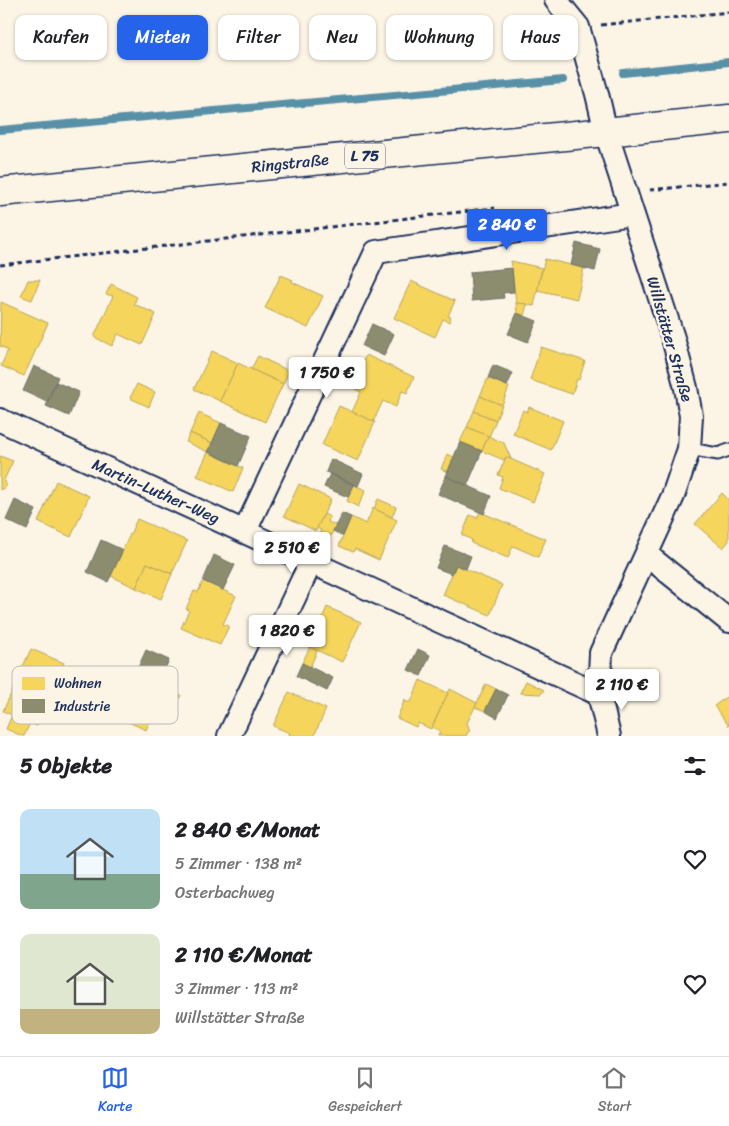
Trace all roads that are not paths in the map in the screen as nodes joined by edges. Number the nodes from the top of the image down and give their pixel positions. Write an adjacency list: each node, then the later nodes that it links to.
1 (556, 0): 3 (street, Willstätter Straße)
2 (729, 118): 3 (main road, Ringstraße / L 75)
3 (606, 132): 4 (main road, Ringstraße / L 75); 5 (street, Willstätter Straße)
4 (0, 192)
5 (629, 203): 7 (street, Willstätter Straße); 9 (street)
6 (0, 420): 9 (street, Martin-Luther-Weg)
7 (689, 449): 8 (lane); 10 (street, Willstätter Straße)
8 (729, 450)
9 (245, 531): 11 (street, Martin-Luther-Weg)
10 (647, 555): 12 (street); 13 (street, Willstätter Straße)
11 (311, 562): 13 (street, Martin-Luther-Weg); 14 (street)
12 (729, 621)
13 (599, 694): 15 (street, Willstätter Straße)
14 (229, 736)
15 (609, 736)

